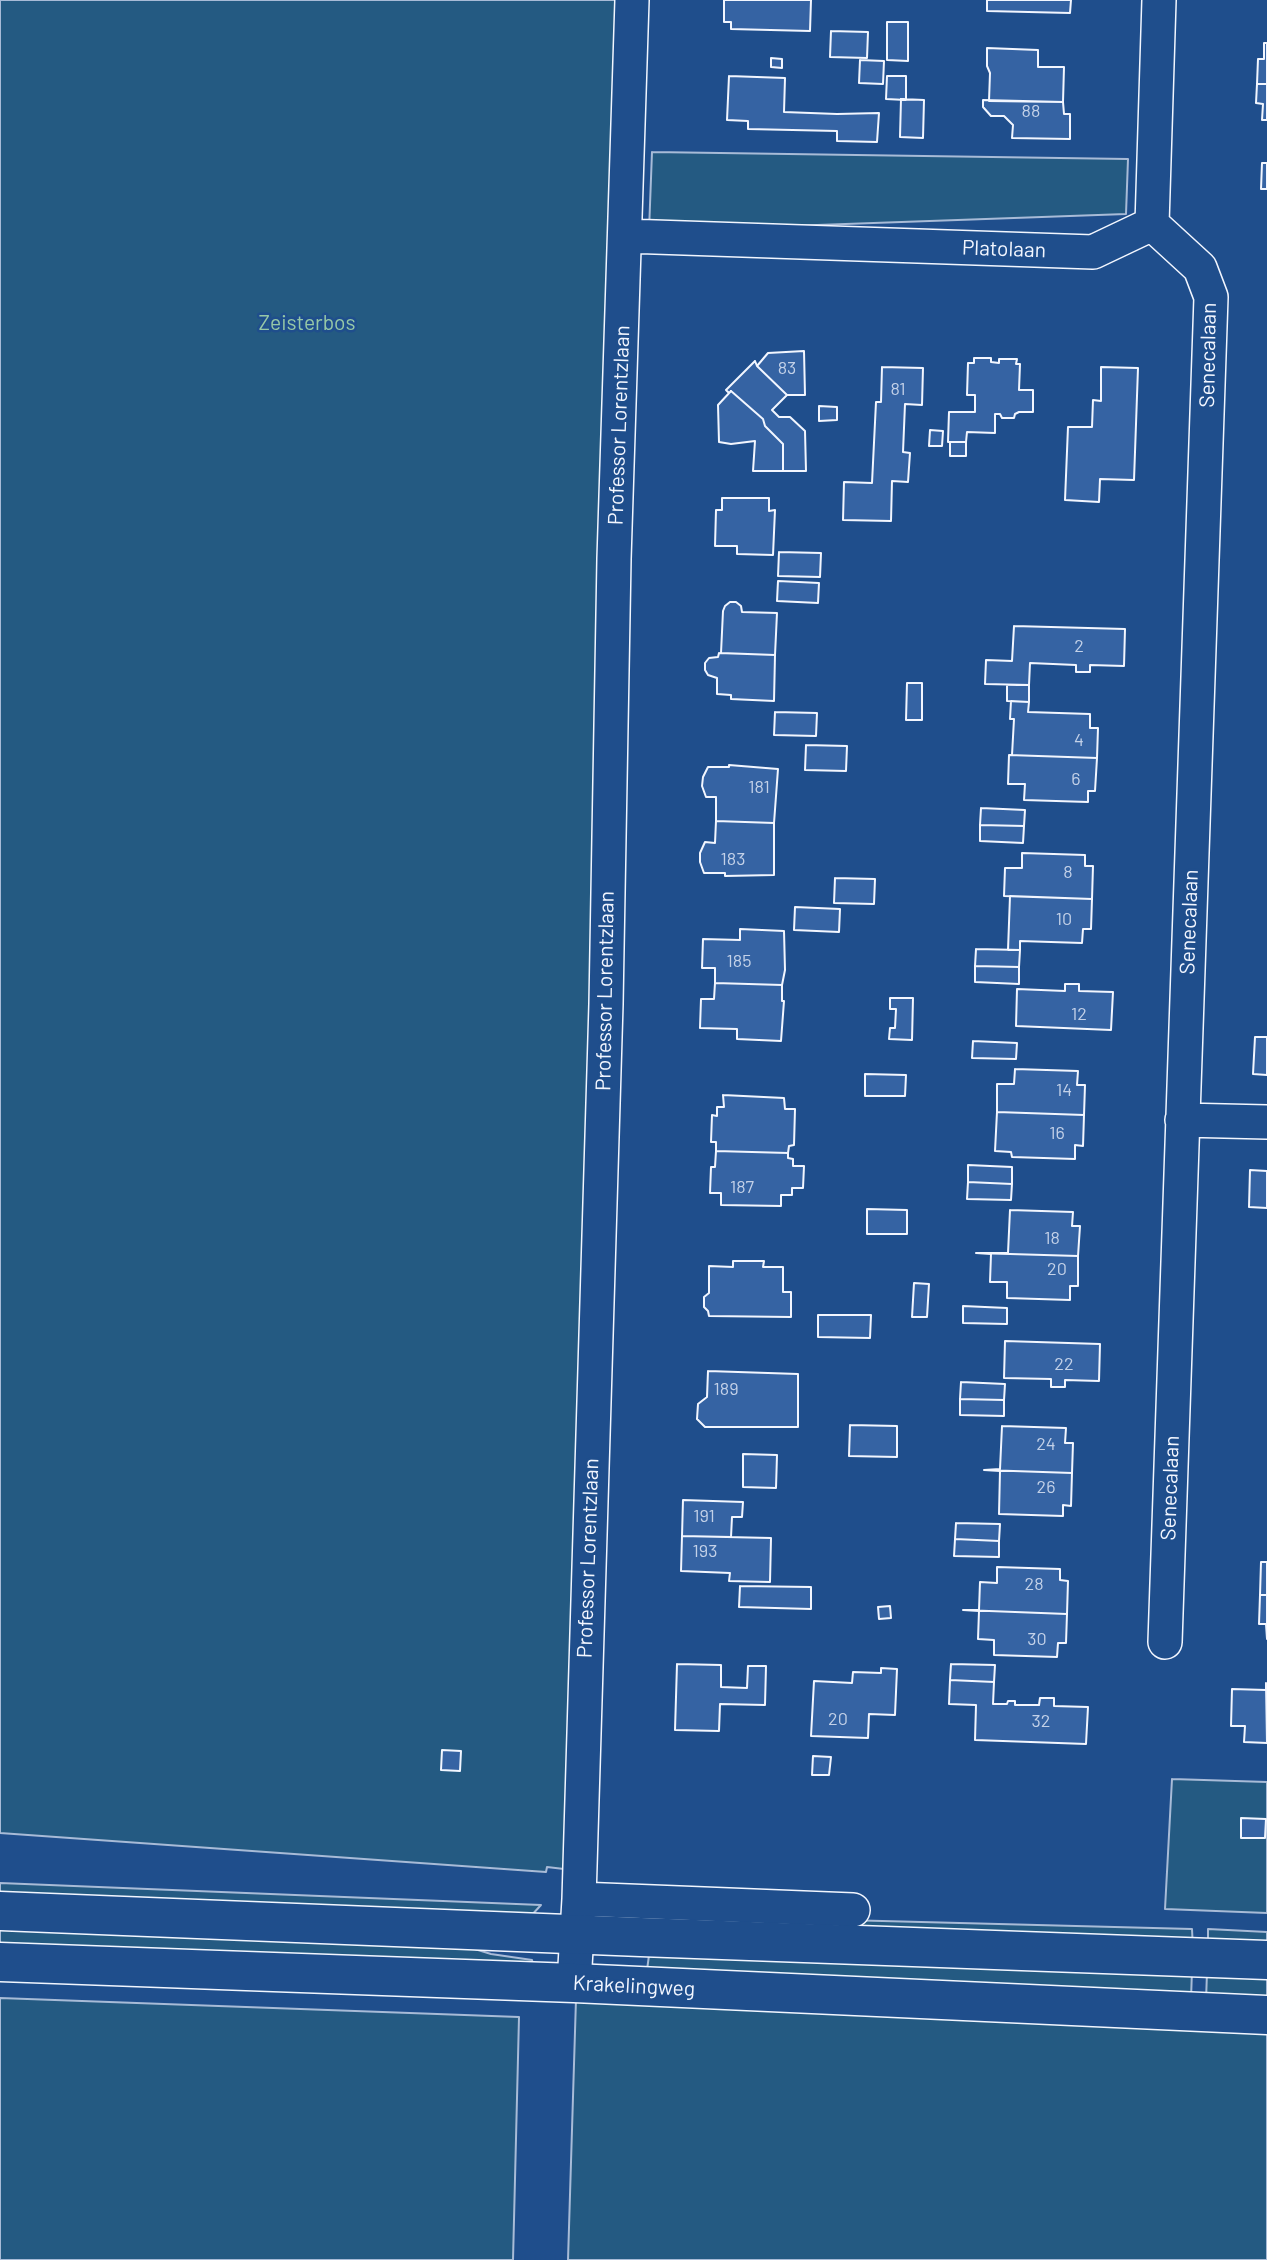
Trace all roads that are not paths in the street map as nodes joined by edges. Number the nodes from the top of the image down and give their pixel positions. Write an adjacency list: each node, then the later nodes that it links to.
1 (632, 0): 4 (street, Professor Lorentzlaan)
2 (1159, 0): 3 (street)
3 (1152, 224): 4 (street, Platolaan); 5 (street, Senecalaan)
4 (626, 236): 10 (street, Professor Lorentzlaan)
5 (1182, 1120): 6 (street); 7 (street, Senecalaan)
6 (1267, 1122)
7 (1165, 1642)
8 (853, 1910): 10 (street)
9 (0, 1911): 10 (main road)
10 (578, 1917): 11 (main road); 13 (street, Professor Lorentzlaan)
11 (1267, 1960)
12 (0, 1962): 13 (main road, Krakelingweg)
13 (574, 1983): 14 (main road, Krakelingweg)
14 (1267, 2015)

